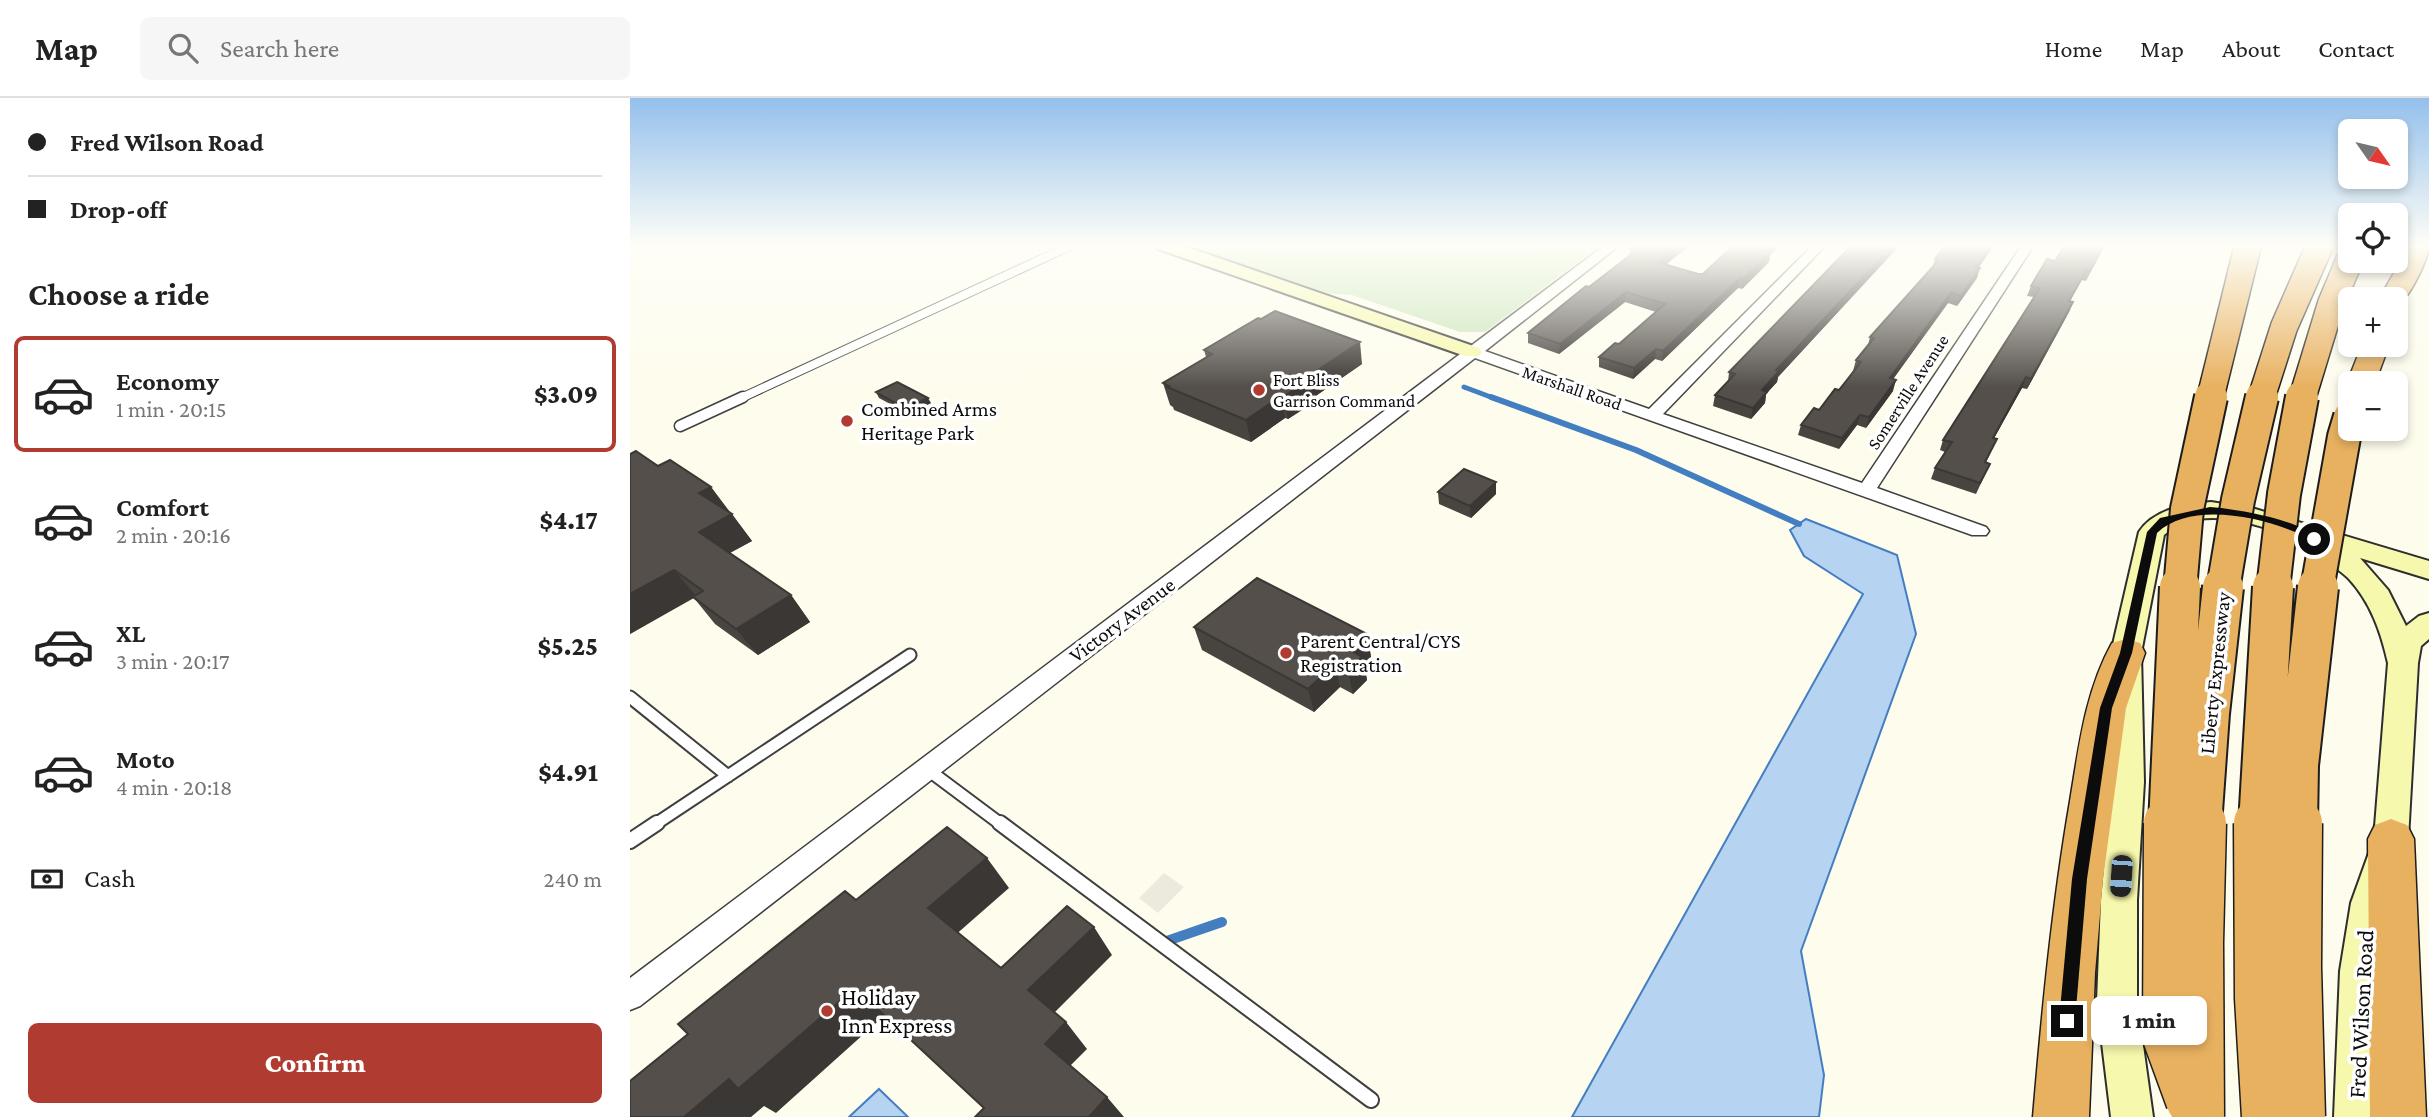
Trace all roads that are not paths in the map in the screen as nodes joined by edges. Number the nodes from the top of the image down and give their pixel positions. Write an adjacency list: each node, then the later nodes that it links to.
1 (969, 293): 13 (lane)
2 (1301, 293): 11 (main road, Marshall Road)
3 (1550, 293): 11 (street, Victory Avenue)
4 (1773, 293): 12 (street)
5 (1997, 293): 15 (street, Somerville Avenue)
6 (2237, 293): 10 (highway, bridge)
7 (2239, 293): 10 (highway, bridge)
8 (2297, 293): 32 (highway, Liberty Expressway, bridge)
9 (2336, 293): 33 (highway, bridge)
10 (2233, 308): 32 (highway, bridge)
11 (1472, 352): 12 (street, Marshall Road); 24 (street, Victory Avenue)
12 (1651, 416): 15 (street, Marshall Road)
13 (680, 426)
14 (2345, 441): 34 (highway, bridge)
15 (1866, 491): 17 (street, Marshall Road)
16 (2298, 530): 18 (main road); 20 (main road); 22 (main road)
17 (1979, 531)
18 (2429, 570)
19 (2429, 622): 22 (main road)
20 (2126, 653): 30 (highway); 31 (main road)
21 (910, 655): 25 (lane)
22 (2403, 663): 26 (main road, Fred Wilson Road)
23 (630, 697): 25 (lane)
24 (927, 769): 28 (street, Victory Avenue); 29 (lane)
25 (729, 776): 27 (lane)
26 (2391, 839): 35 (main road, Fred Wilson Road); 36 (highway)
27 (630, 841)
28 (630, 996)
29 (1371, 1100)
30 (2061, 1117)
31 (2132, 1117)
32 (2198, 1117)
33 (2267, 1117)
34 (2300, 1117)
35 (2355, 1117)
36 (2398, 1117)

